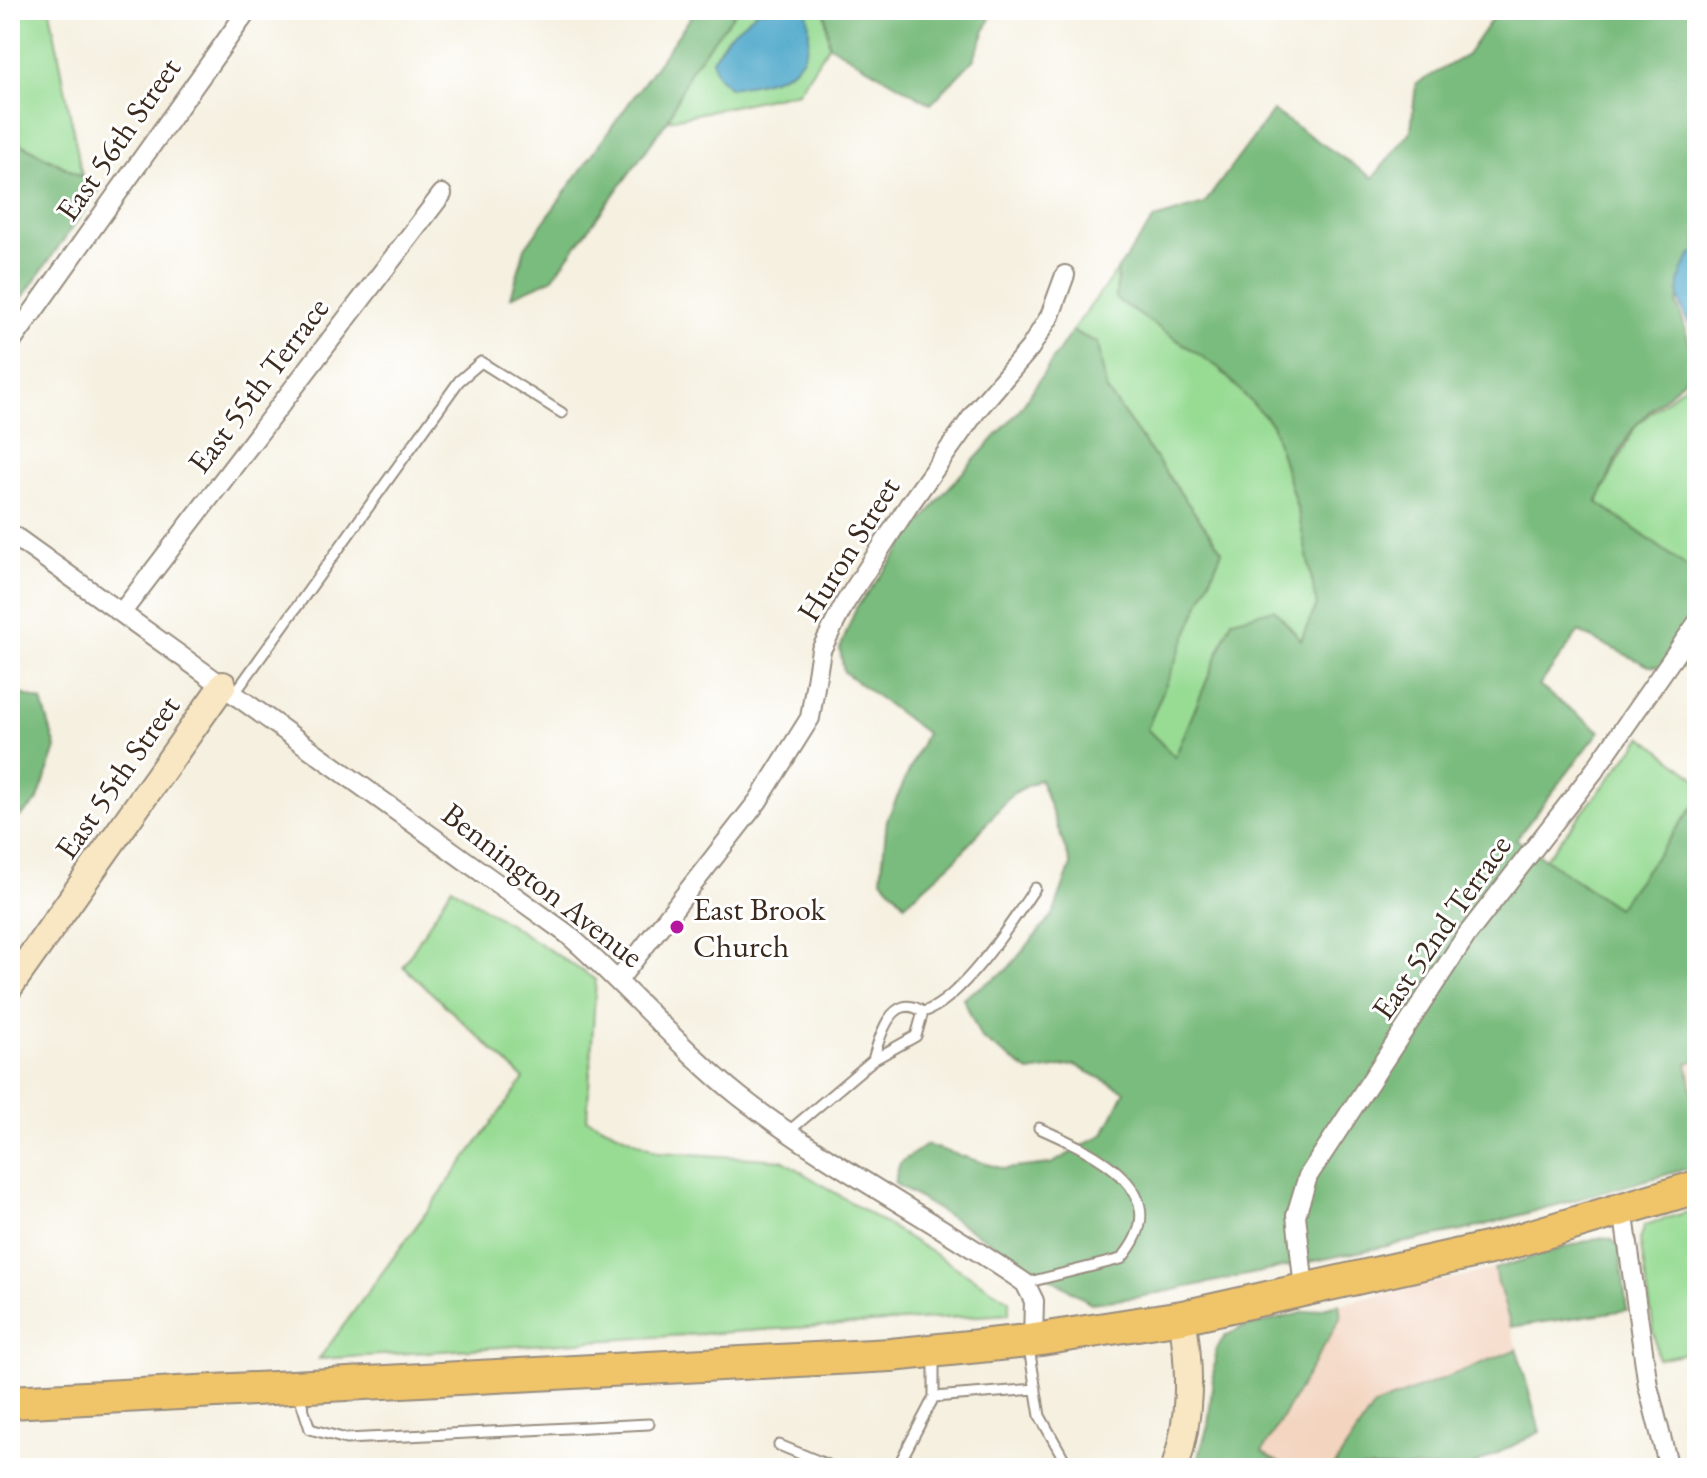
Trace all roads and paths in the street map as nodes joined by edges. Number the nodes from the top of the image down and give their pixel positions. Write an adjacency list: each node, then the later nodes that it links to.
1 (248, 10): 4 (street, East 56th Street)
2 (442, 194): 7 (street, East 55th Terrace)
3 (1065, 275): 11 (street, Huron Street)
4 (10, 344)
5 (562, 413): 9 (lane)
6 (10, 533): 7 (street, Bennington Avenue)
7 (122, 612): 9 (street, Bennington Avenue)
8 (1697, 623): 20 (street, East 52nd Terrace)
9 (229, 689): 11 (street, Bennington Avenue); 12 (street, East 55th Street)
10 (1035, 888): 13 (lane)
11 (619, 979): 16 (street, Bennington Avenue)
12 (10, 986)
13 (923, 1012): 14 (lane); 14 (lane)
14 (873, 1060): 16 (lane)
15 (1039, 1128): 19 (lane)
16 (789, 1131): 19 (street, Bennington Avenue)
17 (1697, 1187): 18 (highway)
18 (1623, 1209): 20 (highway); 34 (street)
19 (1025, 1283): 22 (street)
20 (1304, 1289): 21 (highway)
21 (1182, 1317): 22 (highway); 33 (street)
22 (1030, 1340): 23 (highway); 25 (lane)
23 (934, 1351): 24 (highway); 26 (lane)
24 (296, 1387): 27 (highway); 28 (lane)
25 (1036, 1389): 26 (lane); 32 (lane)
26 (934, 1397): 31 (lane)
27 (10, 1402)
28 (649, 1424)
29 (779, 1445): 30 (lane)
30 (835, 1468)
31 (890, 1468)
32 (1069, 1468)
33 (1175, 1468)
34 (1669, 1468)

